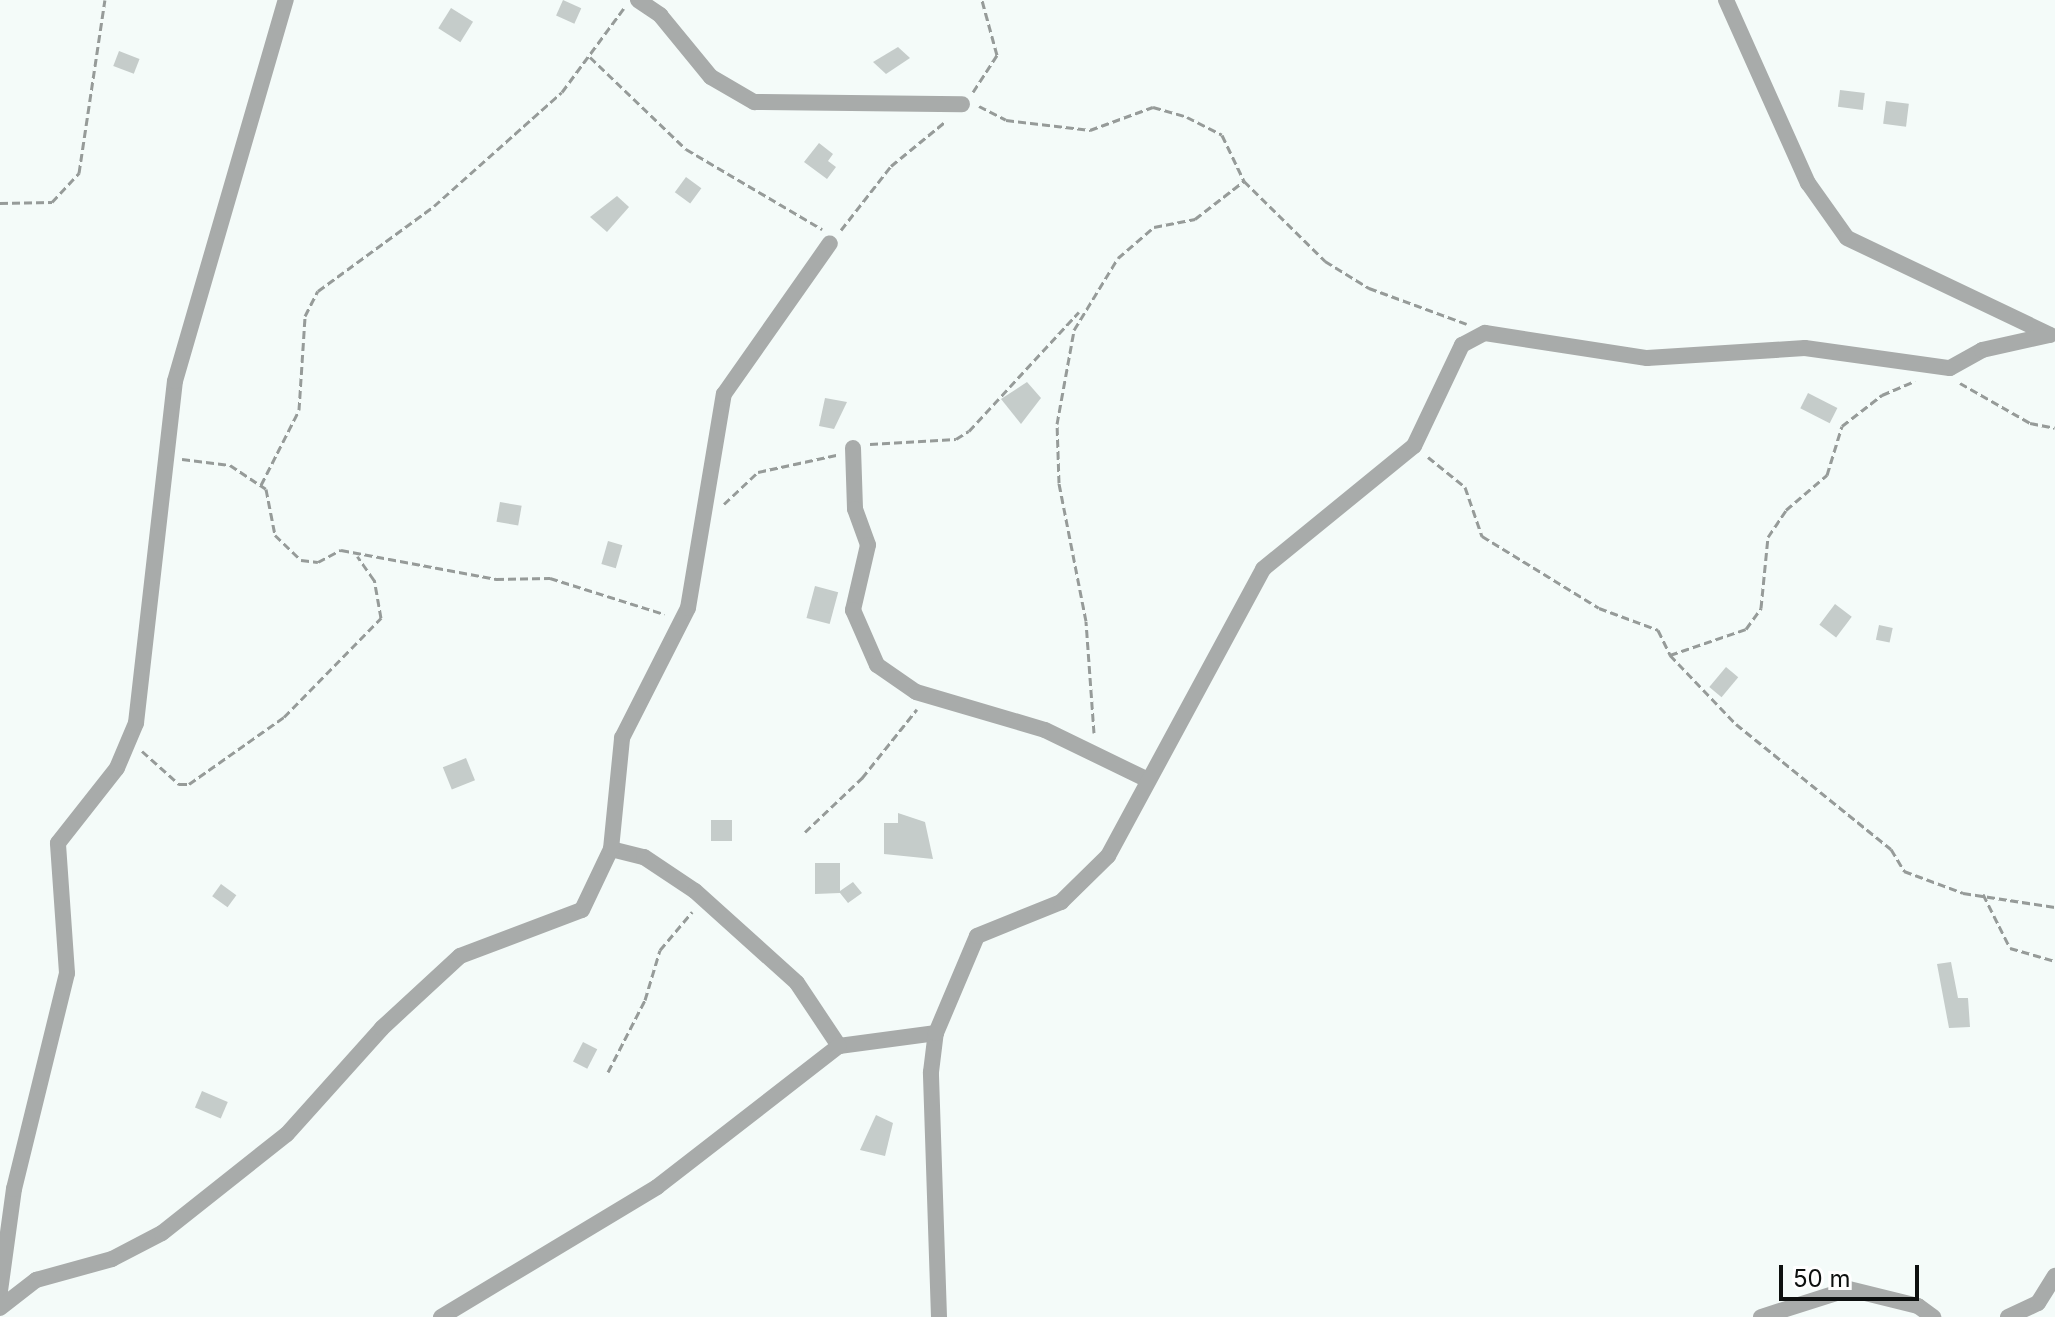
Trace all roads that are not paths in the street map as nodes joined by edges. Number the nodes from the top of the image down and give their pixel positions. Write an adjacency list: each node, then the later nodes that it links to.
1 (286, 0): 13 (street)
2 (638, 0): 4 (street)
3 (1726, 0): 6 (street)
4 (962, 104)
5 (830, 243): 9 (street)
6 (2052, 336): 8 (street)
7 (853, 448): 8 (street)
8 (1148, 780): 10 (street)
9 (611, 849): 11 (street); 14 (street)
10 (936, 1033): 11 (street); 16 (street)
11 (839, 1046): 15 (street)
12 (2055, 1276): 19 (street)
13 (0, 1291)
14 (0, 1308)
15 (441, 1317)
16 (939, 1317)
17 (1761, 1317): 18 (street)
18 (1933, 1317)
19 (2008, 1317)

